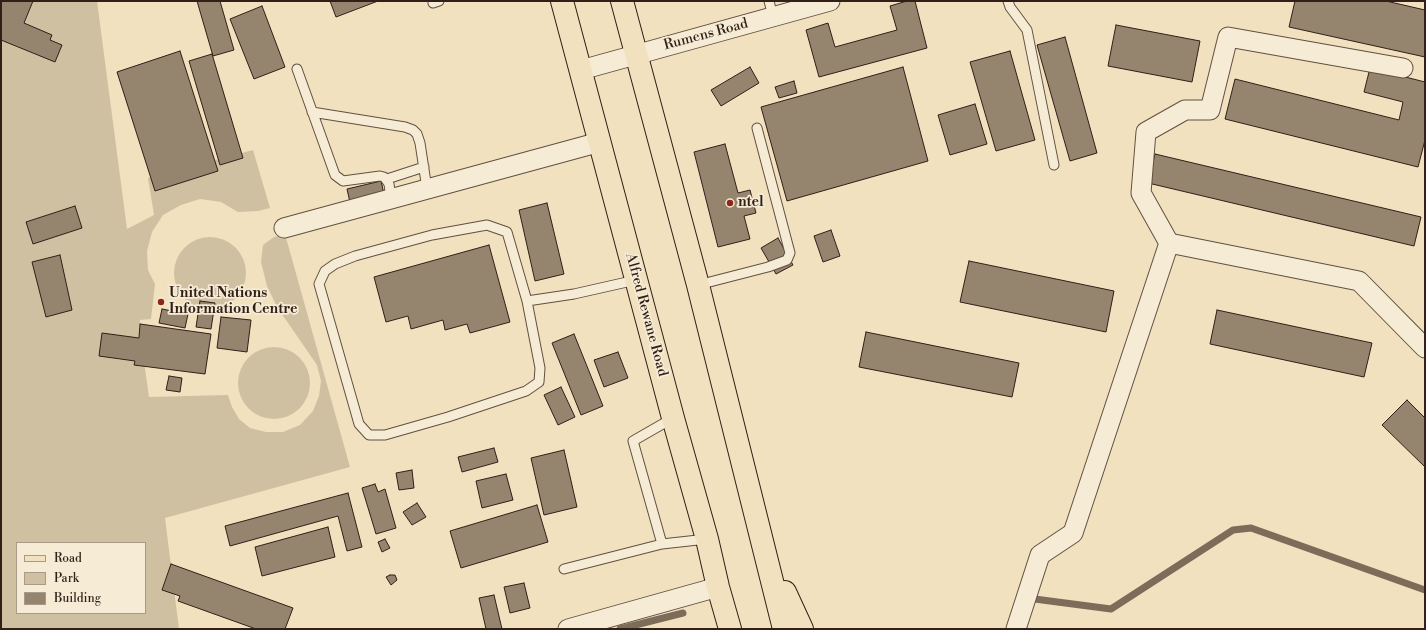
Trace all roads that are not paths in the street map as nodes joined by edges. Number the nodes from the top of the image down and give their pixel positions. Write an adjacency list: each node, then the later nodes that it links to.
1 (562, 1): 9 (main road, Alfred Rewane Road)
2 (622, 1): 6 (main road)
3 (830, 1): 5 (street, Rumens Road)
4 (1008, 1): 13 (lane)
5 (771, 9): 6 (street, Rumens Road)
6 (637, 54): 9 (street, Rumens Road); 21 (main road)
7 (1403, 68): 19 (street)
8 (297, 69): 10 (lane)
9 (581, 70): 12 (main road, Alfred Rewane Road)
10 (312, 112): 14 (lane); 15 (lane)
11 (757, 128): 21 (lane)
12 (600, 142): 16 (street); 20 (main road, Alfred Rewane Road)
13 (1054, 165)
14 (424, 167): 15 (lane); 16 (lane)
15 (387, 179): 17 (lane)
16 (427, 189): 17 (street)
17 (390, 198): 18 (street)
18 (284, 228)
19 (1169, 243): 23 (street); 34 (street)
20 (636, 280): 22 (lane); 24 (main road, Alfred Rewane Road)
21 (698, 285): 27 (main road)
22 (527, 302): 22 (lane)
23 (1425, 348)
24 (673, 418): 25 (main road, Alfred Rewane Road); 26 (lane)
25 (708, 539): 26 (lane); 29 (main road, Alfred Rewane Road)
26 (662, 544): 28 (lane)
27 (764, 548): 32 (main road); 33 (main road)
28 (564, 569)
29 (718, 587): 30 (street); 31 (main road, Alfred Rewane Road)
30 (568, 629)
31 (729, 629)
32 (784, 629)
33 (802, 629)
34 (1016, 629)

